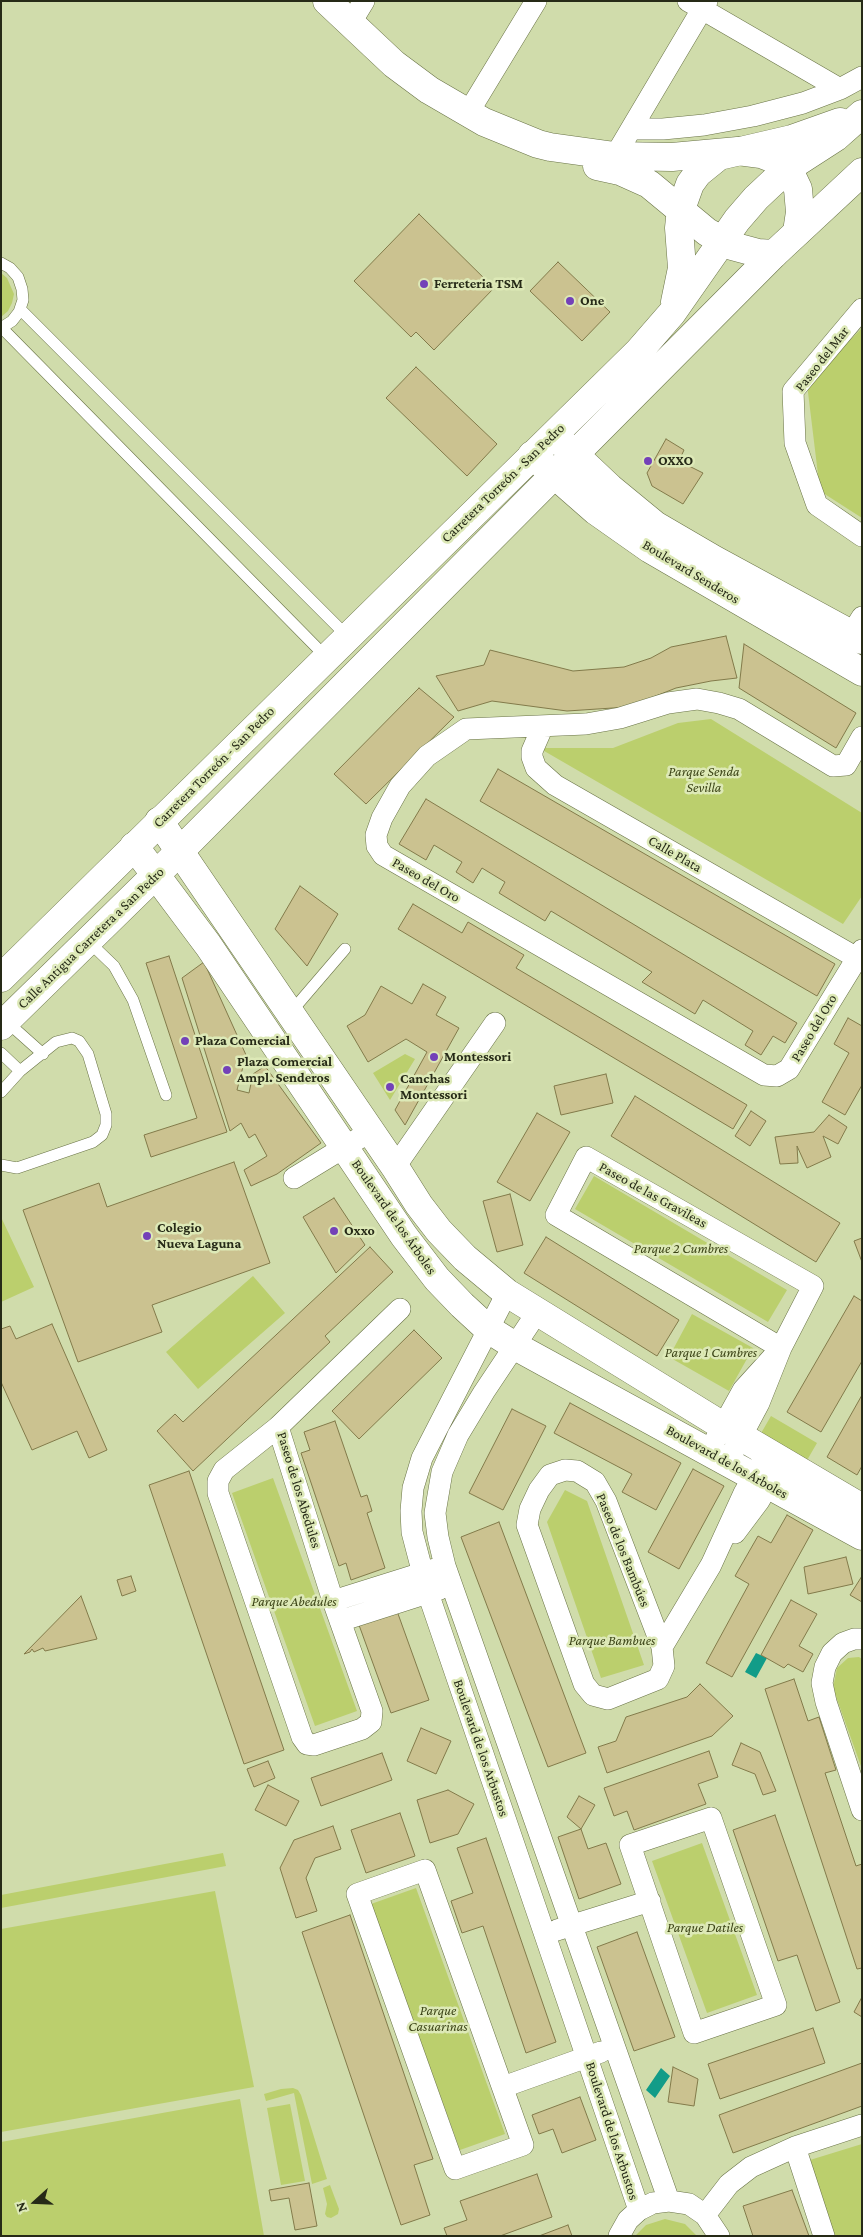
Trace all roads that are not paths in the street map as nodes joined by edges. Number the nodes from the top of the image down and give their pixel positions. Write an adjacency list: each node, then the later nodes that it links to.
1 (326, 1): 4 (main road)
2 (536, 1): 7 (street)
3 (699, 4): 6 (street); 9 (street)
4 (357, 12): 7 (main road)
5 (862, 77): 6 (street)
6 (840, 89): 9 (street)
7 (468, 113): 10 (main road)
8 (862, 113): 11 (main road); 13 (main road, Carretera Torreón - San Pedro)
9 (633, 128): 12 (street)
10 (550, 147): 12 (main road); 15 (main road)
11 (738, 151): 12 (main road); 13 (main road); 15 (main road)
12 (615, 156)
13 (788, 168): 16 (main road); 17 (main road, Carretera Torreón - San Pedro)
14 (862, 172): 16 (main road, Carretera Torreón - San Pedro)
15 (681, 209): 17 (main road); 22 (main road)
16 (798, 232): 18 (main road, Carretera Torreón - San Pedro)
17 (723, 241): 18 (main road); 22 (main road, Carretera Torreón - San Pedro)
18 (774, 254): 26 (main road, Carretera Torreón - San Pedro)
19 (1, 263): 20 (lane)
20 (20, 309): 23 (lane); 30 (lane)
21 (862, 310): 28 (street, Paseo del Mar)
22 (672, 313): 24 (main road, Carretera Torreón - San Pedro)
23 (2, 328): 31 (lane)
24 (553, 434): 25 (main road, Carretera Torreón - San Pedro); 26 (main road, Boulevard Senderos)
25 (532, 454): 27 (main road, Boulevard Senderos); 30 (main road, Carretera Torreón - San Pedro)
26 (573, 454): 27 (main road, Carretera Torreón - San Pedro); 29 (main road, Boulevard Senderos)
27 (553, 475): 32 (main road, Boulevard Senderos); 37 (main road, Carretera Torreón - San Pedro)
28 (862, 536)
29 (858, 630): 32 (street)
30 (347, 636): 31 (main road, Carretera Torreón - San Pedro)
31 (326, 657): 35 (main road, Carretera Torreón - San Pedro)
32 (855, 667)
33 (543, 726): 34 (street, Paseo del Oro); 41 (street, Calle Plata); 41 (street, Paseo del Oro)
34 (862, 736)
35 (159, 821): 36 (main road, Carretera Torreón - San Pedro); 37 (main road, Boulevard de los Árboles)
36 (134, 846): 38 (main road, Boulevard de los Árboles); 42 (main road)
37 (181, 850): 38 (main road, Calle Antigua Carretera a San Pedro); 43 (main road, Boulevard de los Árboles)
38 (155, 875): 39 (main road, Calle Antigua Carretera a San Pedro); 52 (main road, Boulevard de los Árboles)
39 (88, 940): 45 (main road, Calle Antigua Carretera a San Pedro); 50 (lane)
40 (345, 949): 43 (lane)
41 (859, 954)
42 (1, 978)
43 (291, 1012): 51 (main road, Boulevard de los Árboles)
44 (495, 1023): 54 (street)
45 (4, 1024): 47 (lane)
46 (1, 1053): 48 (lane)
47 (43, 1054): 48 (lane); 53 (lane)
48 (20, 1071): 49 (lane)
49 (1, 1092)
50 (166, 1095)
51 (371, 1131): 52 (street); 54 (main road, Boulevard de los Árboles)
52 (345, 1146): 55 (street); 59 (main road, Boulevard de los Árboles)
53 (1, 1165)
54 (395, 1167): 56 (main road, Boulevard de los Árboles)
55 (294, 1178)
56 (507, 1292): 58 (main road, Boulevard de los Árboles); 59 (street, Boulevard de los Arbustos)
57 (400, 1309): 62 (street, Paseo de los Abedules)
58 (538, 1311): 60 (street, Boulevard de los Arbustos); 63 (main road, Boulevard de los Árboles)
59 (488, 1329): 60 (main road, Boulevard de los Árboles); 69 (street, Boulevard de los Arbustos)
60 (515, 1346): 65 (main road, Boulevard de los Árboles); 68 (street, Boulevard de los Arbustos)
61 (781, 1348): 61 (street, Paseo de las Gravileas); 63 (street, Paseo de las Gravileas)
62 (278, 1427): 70 (street, Paseo de los Abedules); 70 (street, Paseo de los Abedules)
63 (732, 1432): 64 (main road, Boulevard de los Árboles); 65 (street, Paseo de las Gravileas)
64 (774, 1457): 66 (street, Paseo de los Bambúes); 67 (main road, Boulevard de los Árboles)
65 (718, 1458): 66 (main road, Boulevard de los Árboles)
66 (761, 1481): 67 (main road, Boulevard de los Árboles); 72 (street, Paseo de los Bambúes)
67 (857, 1514)
68 (449, 1575): 69 (street); 75 (street, Boulevard de los Arbustos)
69 (425, 1583): 70 (street); 76 (street, Boulevard de los Arbustos)
70 (337, 1611)
71 (862, 1639): 73 (street)
72 (662, 1647): 72 (street, Paseo de los Bambúes)
73 (862, 1810)
74 (650, 1901): 74 (street); 75 (street)
75 (571, 1926): 76 (street); 77 (street, Boulevard de los Arbustos)
76 (545, 1934): 78 (street, Boulevard de los Arbustos)
77 (614, 2047): 78 (street); 82 (street, Boulevard de los Arbustos)
78 (588, 2056): 79 (street); 83 (street, Boulevard de los Arbustos)
79 (502, 2087): 79 (street)
80 (862, 2125): 81 (street)
81 (795, 2147): 84 (street); 87 (street)
82 (669, 2201): 83 (street); 84 (street)
83 (639, 2210): 85 (street)
84 (705, 2215): 86 (street)
85 (619, 2236)
86 (719, 2236)
87 (824, 2236)

